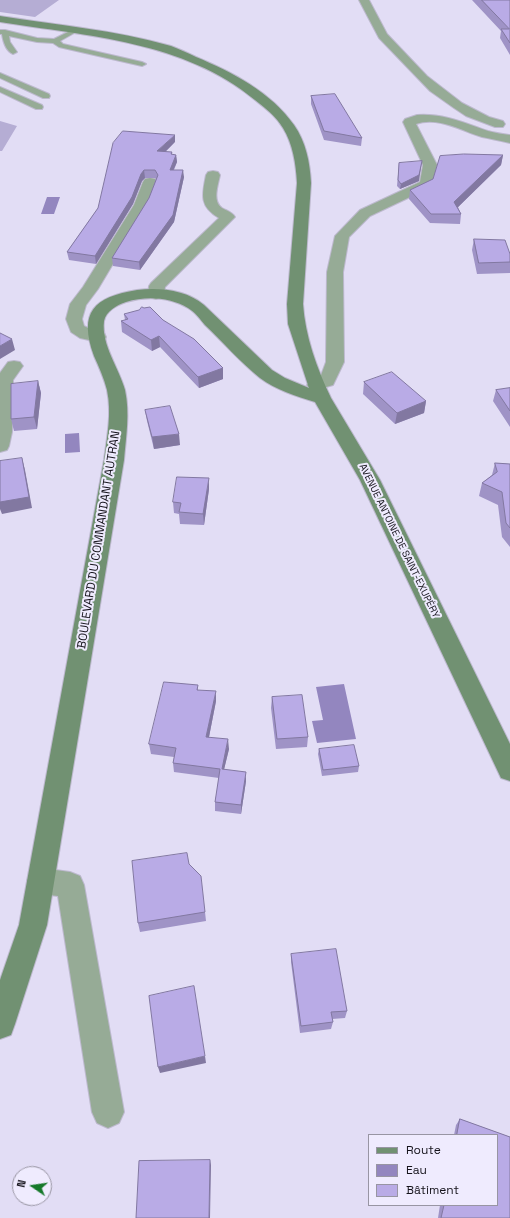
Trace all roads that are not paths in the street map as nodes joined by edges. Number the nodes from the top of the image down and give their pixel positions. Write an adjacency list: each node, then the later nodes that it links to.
1 (364, 0): 12 (street)
2 (0, 19): 3 (main road, AVENUE ANTOINE DE SAINT-EXUPÉRY)
3 (74, 30): 5 (lane); 19 (main road, AVENUE ANTOINE DE SAINT-EXUPÉRY)
4 (2, 32): 5 (lane); 6 (lane)
5 (55, 42): 7 (lane)
6 (13, 52)
7 (142, 64)
8 (0, 75): 10 (lane)
9 (0, 89): 11 (lane)
10 (46, 96)
11 (39, 107)
12 (510, 127)
13 (510, 139): 19 (street)
14 (213, 175): 16 (street)
15 (150, 182): 17 (street)
16 (156, 294): 17 (main road, BOULEVARD DU COMMANDANT AUTRAN); 19 (main road, BOULEVARD DU COMMANDANT AUTRAN)
17 (98, 337): 22 (main road, BOULEVARD DU COMMANDANT AUTRAN)
18 (14, 366): 20 (street)
19 (319, 391): 21 (main road, AVENUE ANTOINE DE SAINT-EXUPÉRY)
20 (0, 446)
21 (510, 770)
22 (41, 881): 23 (main road, BOULEVARD DU COMMANDANT AUTRAN); 24 (street)
23 (0, 1024)
24 (108, 1112)

